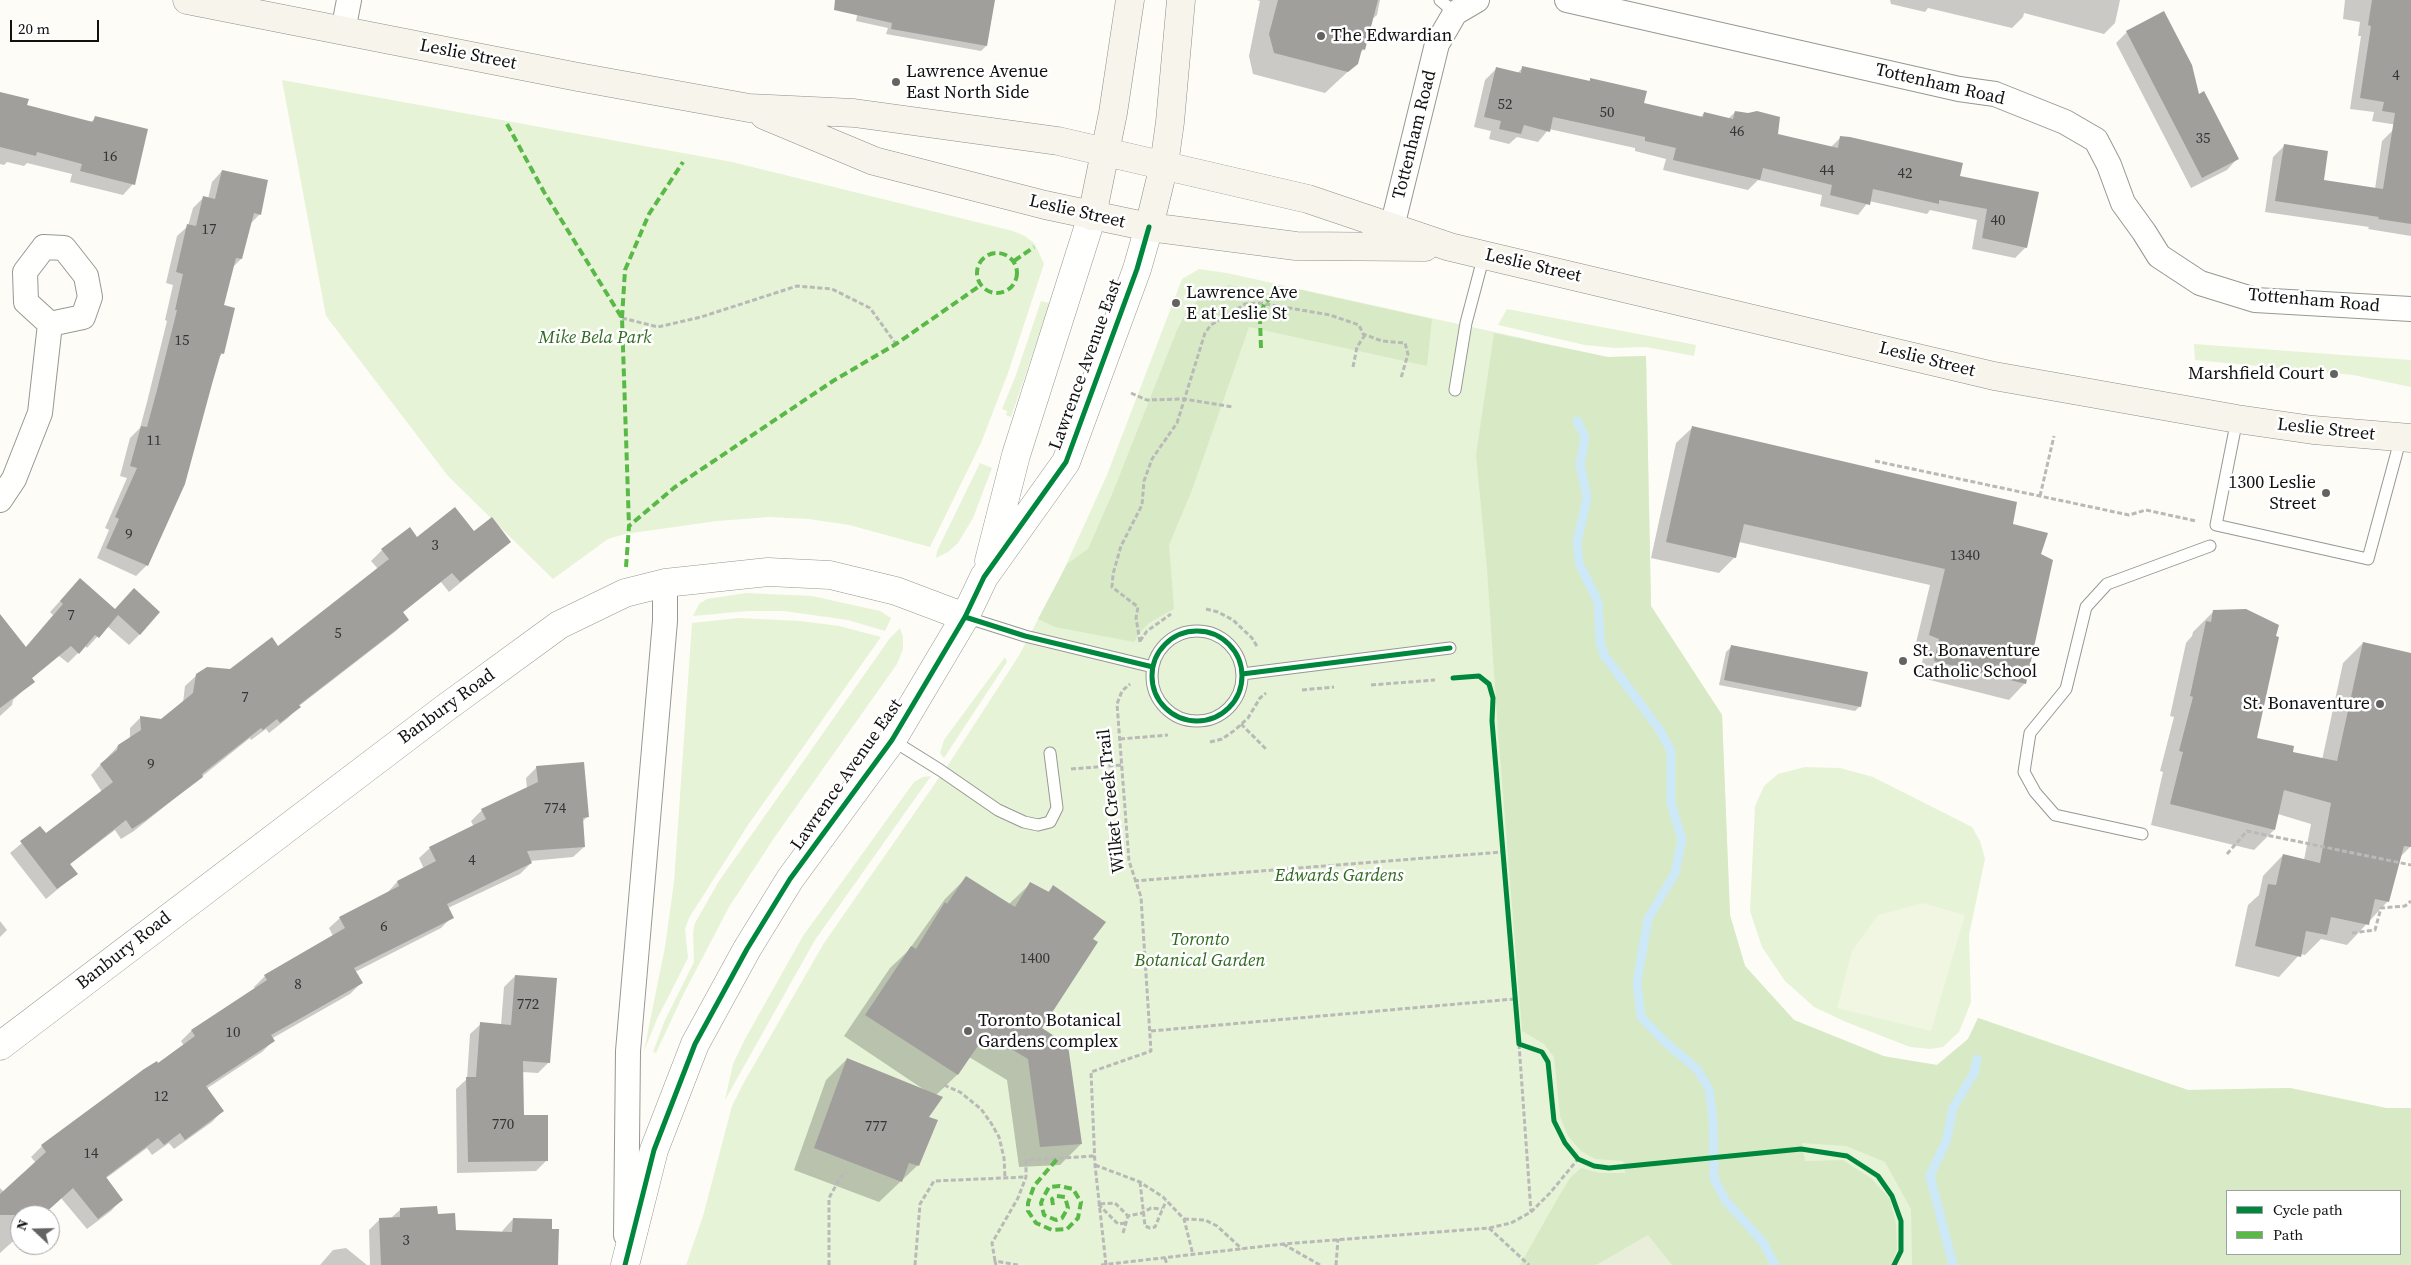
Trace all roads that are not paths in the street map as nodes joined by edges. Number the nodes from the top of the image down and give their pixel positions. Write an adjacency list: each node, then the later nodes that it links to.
1 (188, 0): 8 (main road, Leslie Street)
2 (349, 0): 8 (street)
3 (1130, 0): 10 (main road, Lawrence Avenue East)
4 (1181, 0): 11 (main road, Lawrence Avenue East)
5 (1477, 0): 7 (street, Tottenham Road)
6 (1567, 0): 17 (street, Tottenham Road)
7 (1447, 6): 14 (street, Tottenham Road)
8 (343, 31): 9 (main road, Leslie Street)
9 (749, 108): 10 (main road, Leslie Street); 12 (main road, Leslie Street)
10 (1106, 152): 11 (main road, Leslie Street); 12 (main road, Lawrence Avenue East)
11 (1164, 165): 13 (main road, Lawrence Avenue East); 14 (main road, Leslie Street)
12 (1092, 216): 13 (main road, Leslie Street); 24 (street, Lawrence Avenue East)
13 (1149, 228): 15 (main road, Leslie Street); 24 (street, Lawrence Avenue East)
14 (1392, 228): 15 (main road, Leslie Street)
15 (1450, 247): 16 (main road, Leslie Street)
16 (1484, 254): 19 (lane); 20 (main road, Leslie Street)
17 (2411, 309)
18 (50, 324): 22 (street)
19 (1455, 390)
20 (2237, 419): 21 (main road, Leslie Street); 21 (lane)
21 (2406, 438)
22 (0, 500)
23 (2210, 546): 32 (lane)
24 (984, 577): 26 (street, Lawrence Avenue East)
25 (665, 583): 26 (street, Banbury Road); 33 (street, Banbury Road); 34 (street, Lawrence Avenue East)
26 (965, 617): 28 (lane); 30 (street, Lawrence Avenue East)
27 (1450, 648): 29 (lane)
28 (1153, 667): 29 (lane); 29 (lane)
29 (1242, 674)
30 (892, 740): 31 (lane); 34 (street, Lawrence Avenue East)
31 (1050, 753)
32 (2142, 834)
33 (0, 1046)
34 (626, 1264)

